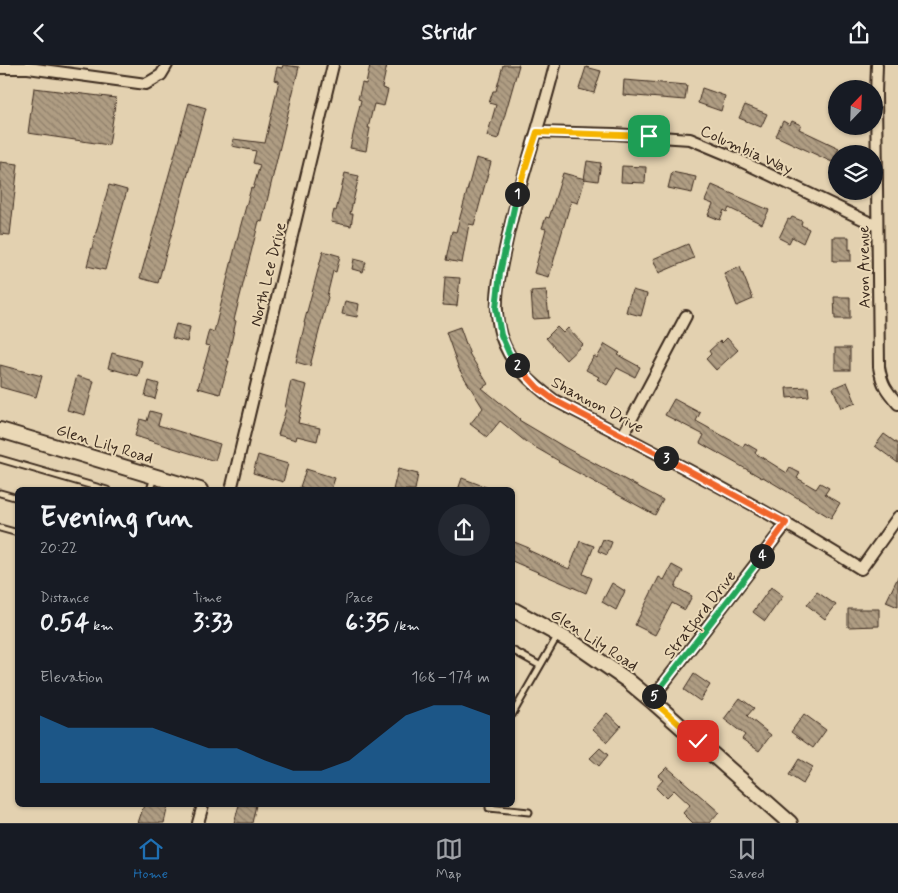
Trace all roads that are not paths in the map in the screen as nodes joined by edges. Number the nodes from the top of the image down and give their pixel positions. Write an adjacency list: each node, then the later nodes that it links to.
1 (167, 65): 5 (street)
2 (333, 65): 17 (street, North Lee Drive)
3 (555, 65): 6 (street, Shannon Drive)
4 (877, 65): 7 (street, Avon Avenue)
5 (0, 68)
6 (537, 132): 7 (street, Columbia Way); 11 (street, Shannon Drive)
7 (877, 226): 9 (street, Avon Avenue)
8 (686, 316): 11 (street)
9 (898, 404)
10 (0, 430): 13 (street, Glen Lily Road)
11 (623, 435): 21 (street, Shannon Drive)
12 (0, 459): 14 (lane)
13 (154, 476): 15 (lane); 16 (street, Glen Lily Road)
14 (96, 487)
15 (151, 487)
16 (190, 487)
17 (232, 487)
18 (0, 493): 19 (lane)
19 (15, 497)
20 (898, 517): 21 (street, Shannon Drive)
21 (786, 523): 28 (street, Stratford Drive)
22 (0, 528): 23 (lane)
23 (15, 532)
24 (515, 611): 25 (street, Glen Lily Road)
25 (558, 635): 27 (lane); 28 (street, Glen Lily Road)
26 (515, 652): 27 (lane)
27 (539, 665): 29 (lane)
28 (652, 700): 34 (street, Glen Lily Road)
29 (515, 709)
30 (202, 807): 33 (street)
31 (489, 807): 32 (lane)
32 (529, 812)
33 (198, 823)
34 (790, 823)

